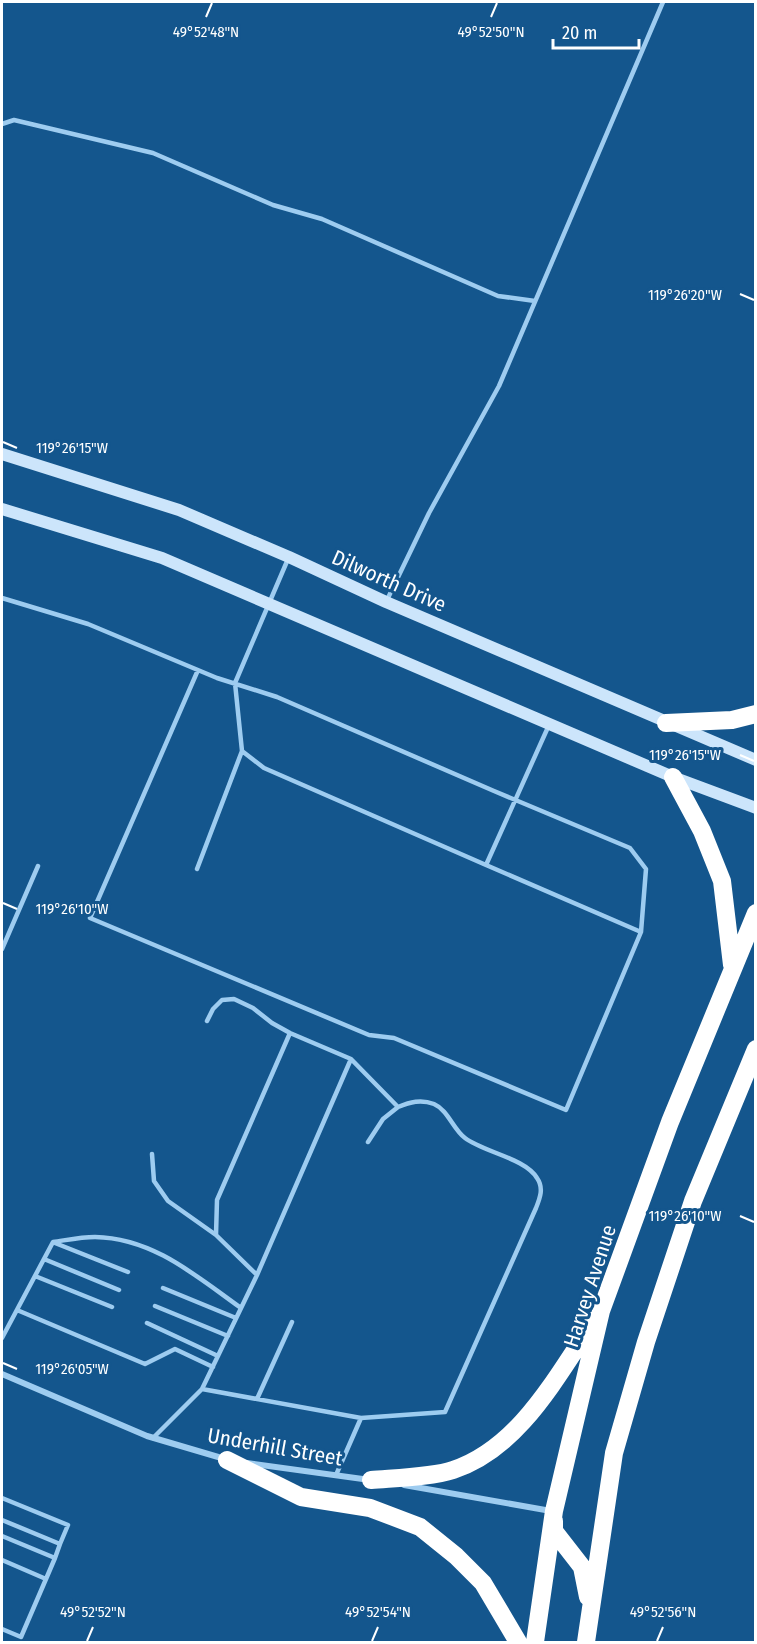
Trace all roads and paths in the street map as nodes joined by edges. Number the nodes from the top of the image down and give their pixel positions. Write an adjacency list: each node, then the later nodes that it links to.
1 (663, 2): 3 (lane)
2 (2, 124): 3 (lane)
3 (535, 301): 8 (lane)
4 (2, 454): 6 (main road, Dilworth Drive)
5 (2, 509): 9 (main road)
6 (289, 557): 8 (main road, Dilworth Drive); 9 (lane)
7 (2, 598): 10 (lane)
8 (386, 602): 14 (main road, Dilworth Drive)
9 (269, 603): 11 (lane); 13 (main road)
10 (198, 669): 11 (lane); 24 (lane)
11 (235, 683): 15 (lane); 18 (lane)
12 (756, 714): 14 (highway)
13 (550, 723): 17 (main road); 18 (lane)
14 (666, 723): 16 (main road, Dilworth Drive)
15 (242, 751): 21 (lane); 22 (lane)
16 (756, 760)
17 (673, 777): 19 (main road); 26 (highway)
18 (516, 800): 21 (lane); 24 (lane)
19 (756, 808)
20 (38, 866): 25 (lane)
21 (486, 866): 24 (lane)
22 (197, 869)
23 (756, 913): 26 (highway, Harvey Avenue)
24 (641, 932)
25 (2, 950)
26 (732, 967): 46 (highway, Harvey Avenue)
27 (207, 1021): 28 (lane)
28 (290, 1033): 30 (lane); 34 (lane)
29 (754, 1054): 70 (highway)
30 (351, 1059): 31 (lane); 38 (lane)
31 (398, 1107): 32 (lane); 57 (lane)
32 (368, 1142)
33 (152, 1154): 34 (lane)
34 (216, 1235): 38 (lane)
35 (53, 1242): 36 (lane); 37 (lane); 44 (lane)
36 (44, 1259): 39 (lane); 41 (lane)
37 (128, 1272)
38 (257, 1275): 44 (lane)
39 (35, 1276): 43 (lane); 45 (lane)
40 (163, 1288): 47 (lane)
41 (119, 1290)
42 (155, 1306): 50 (lane)
43 (112, 1307)
44 (241, 1308): 47 (lane)
45 (17, 1310): 51 (lane); 53 (lane)
46 (601, 1311): 61 (highway); 63 (highway, Harvey Avenue)
47 (236, 1318): 50 (lane)
48 (292, 1322): 56 (lane)
49 (147, 1323): 52 (lane)
50 (228, 1336): 52 (lane)
51 (2, 1338)
52 (218, 1356): 53 (lane)
53 (213, 1367): 55 (lane)
54 (2, 1374): 58 (street, Underhill Street)
55 (202, 1389): 56 (lane); 58 (lane)
56 (257, 1399): 57 (lane)
57 (361, 1418): 60 (lane)
58 (153, 1438): 59 (street, Underhill Street)
59 (228, 1460): 60 (street, Underhill Street); 73 (highway)
60 (336, 1475): 61 (street, Underhill Street)
61 (371, 1480): 63 (street, Underhill Street)
62 (2, 1498): 66 (lane)
63 (554, 1511): 70 (highway); 74 (highway, Harvey Avenue)
64 (2, 1520): 66 (lane)
65 (2, 1536): 67 (lane)
66 (60, 1544): 67 (lane)
67 (55, 1558): 69 (lane)
68 (2, 1560): 69 (lane)
69 (46, 1579): 72 (lane)
70 (591, 1608): 75 (highway)
71 (2, 1629): 72 (lane)
72 (20, 1640)
73 (518, 1642)
74 (535, 1642)
75 (586, 1642)

